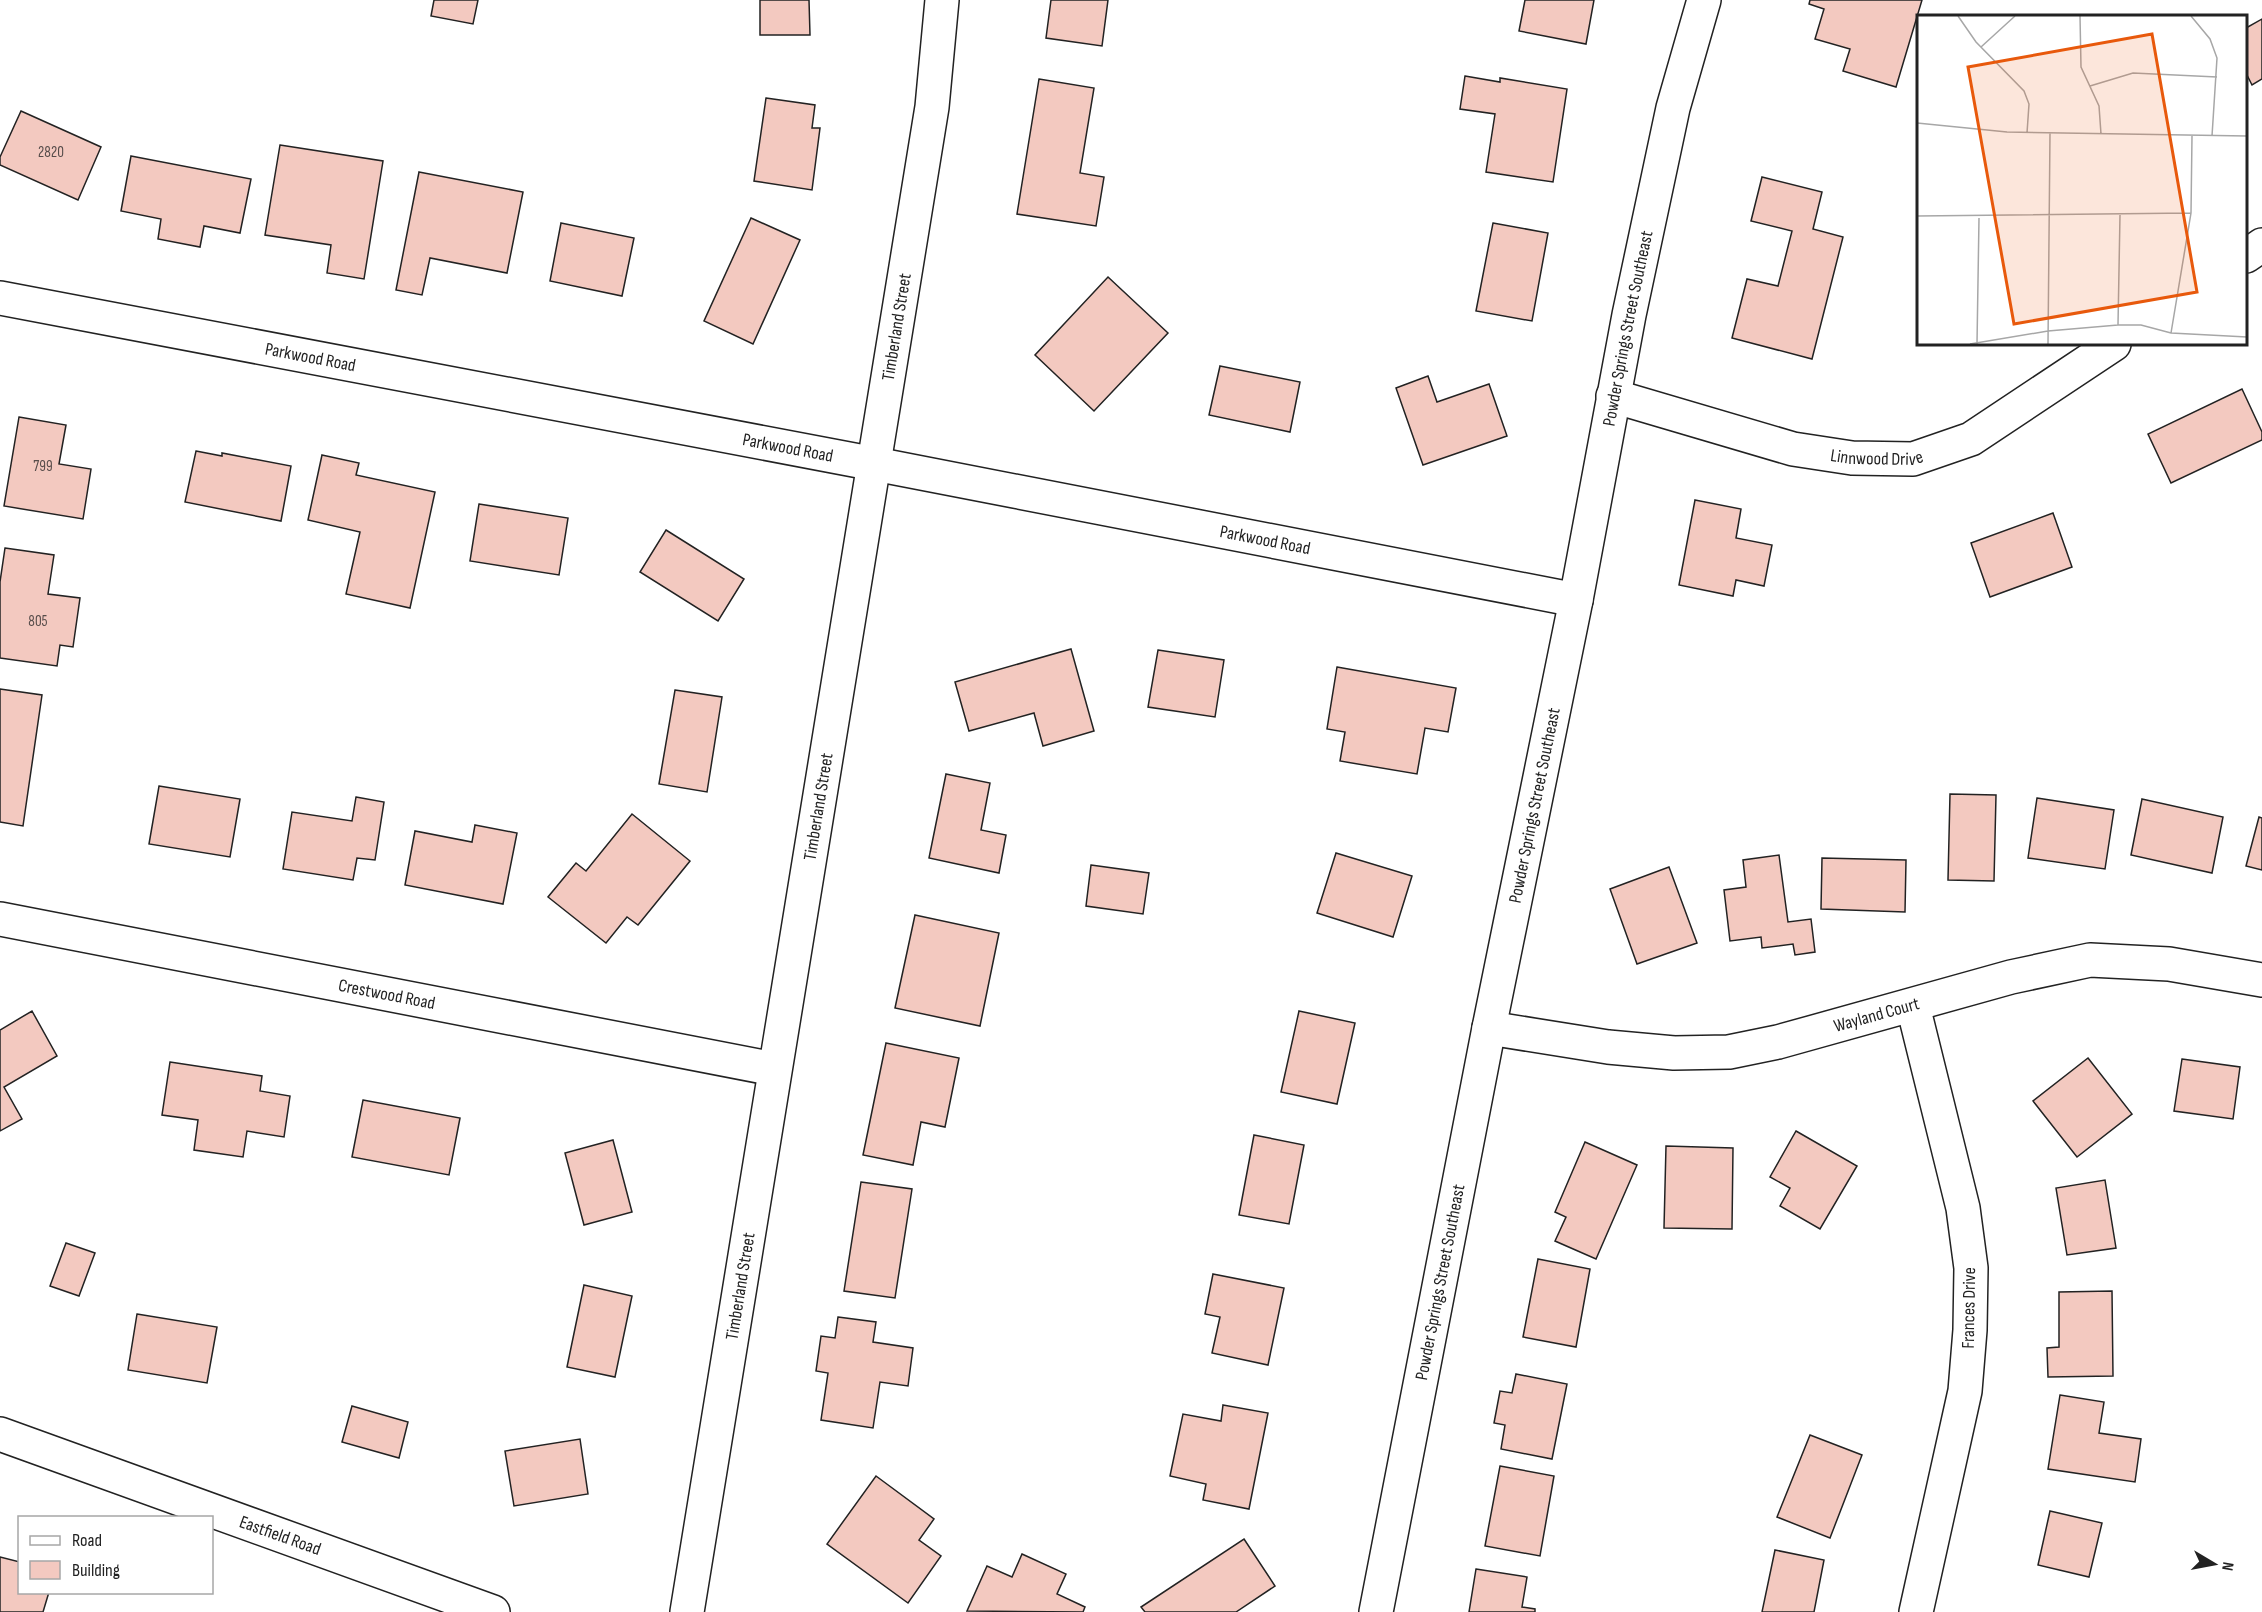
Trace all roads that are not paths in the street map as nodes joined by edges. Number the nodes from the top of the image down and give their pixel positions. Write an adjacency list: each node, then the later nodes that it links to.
1 (942, 0): 8 (street, Timberland Street)
2 (1704, 0): 7 (street, Powder Springs Street Southeast)
3 (2262, 245): 4 (street)
4 (2247, 255)
5 (0, 298): 8 (street, Parkwood Road)
6 (2112, 345): 7 (street, Linnwood Drive)
7 (1613, 396): 9 (street, Powder Springs Street Southeast)
8 (875, 464): 9 (street, Parkwood Road); 14 (street, Timberland Street)
9 (1576, 600): 13 (street, Powder Springs Street Southeast)
10 (0, 919): 14 (street, Crestwood Road)
11 (2262, 980): 12 (street, Wayland Court)
12 (1913, 1006): 13 (street, Wayland Court); 19 (street, Frances Drive)
13 (1489, 1028): 18 (street, Powder Springs Street Southeast)
14 (774, 1069): 17 (street, Timberland Street)
15 (0, 1434): 16 (street, Eastfield Road)
16 (493, 1612)
17 (687, 1612)
18 (1376, 1612)
19 (1916, 1612)

